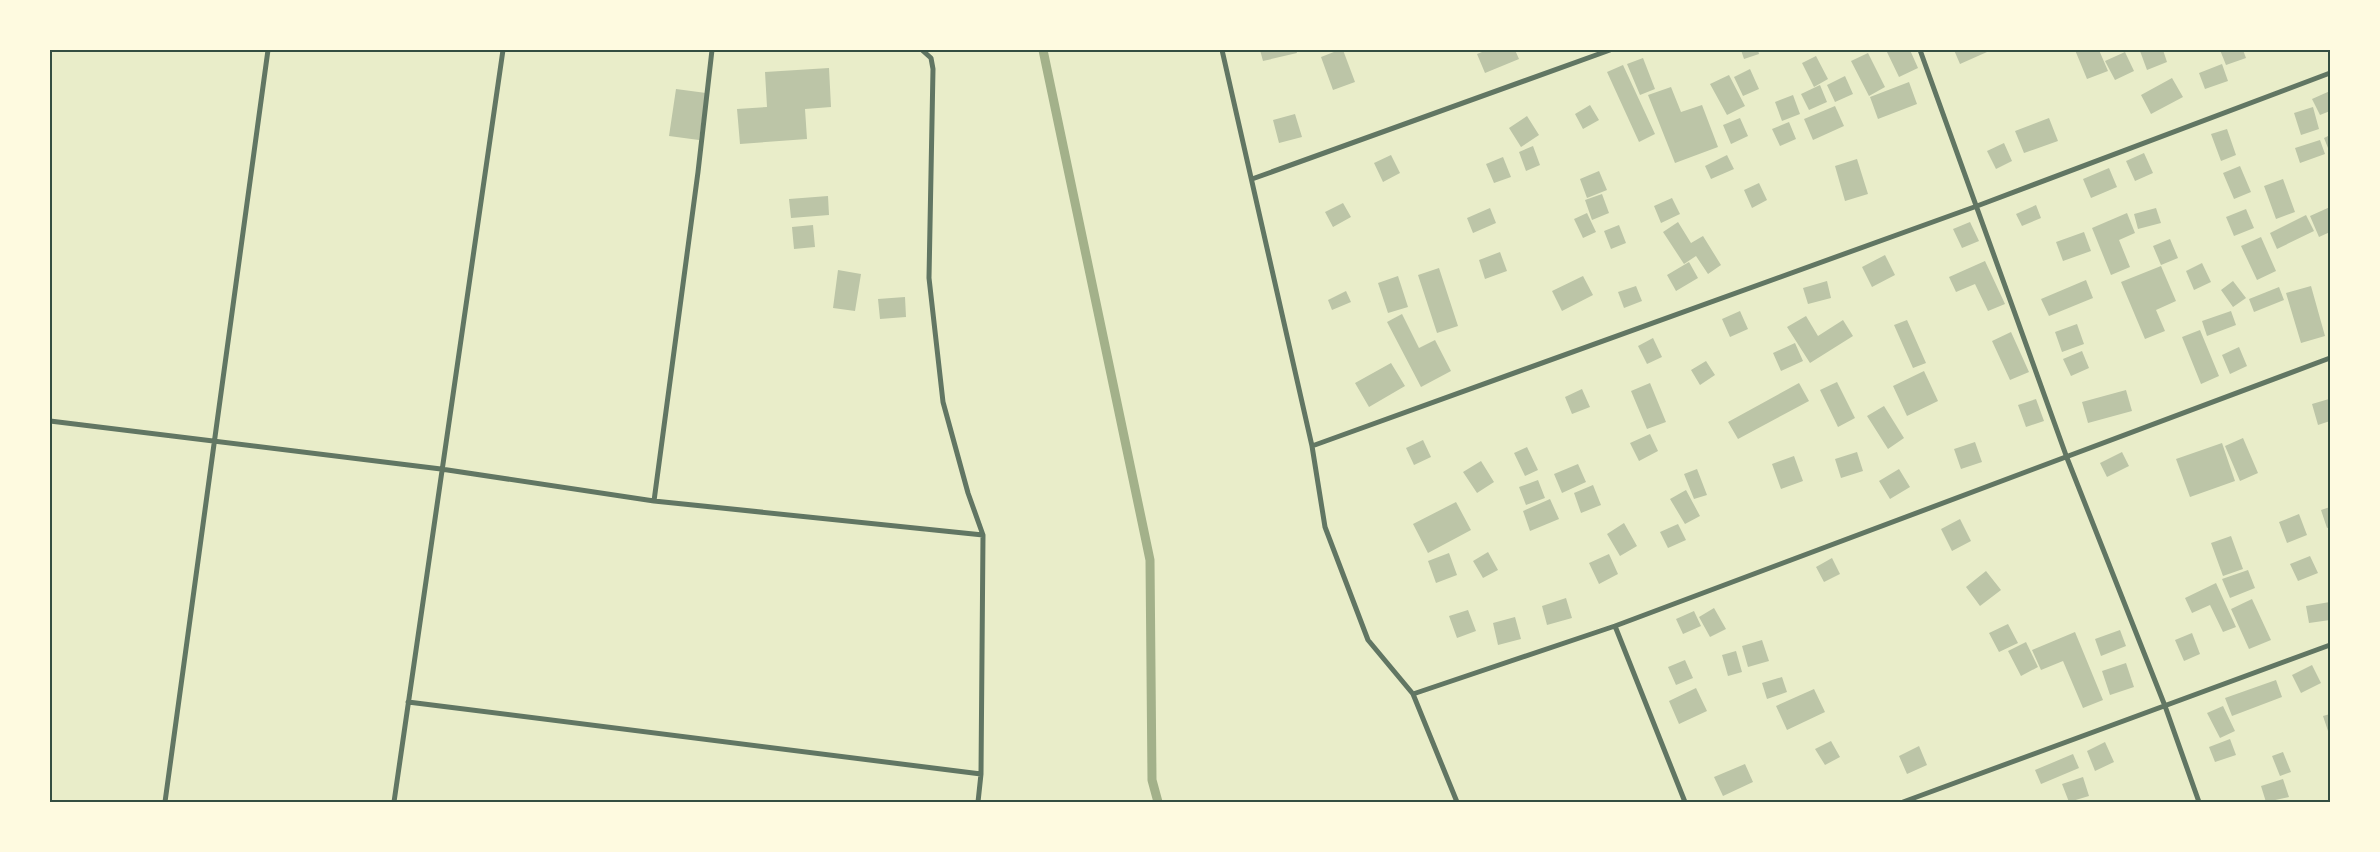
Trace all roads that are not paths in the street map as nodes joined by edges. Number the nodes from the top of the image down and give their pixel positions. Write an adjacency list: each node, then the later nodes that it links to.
1 (268, 50): 13 (street)
2 (503, 50): 16 (street)
3 (712, 50): 17 (street)
4 (922, 50): 18 (street)
5 (1222, 50): 9 (street)
6 (1610, 50): 9 (street)
7 (1920, 50): 10 (street)
8 (2330, 73): 10 (street)
9 (1252, 179): 14 (street)
10 (1977, 206): 14 (street); 15 (street)
11 (2330, 358): 15 (street)
12 (50, 421): 13 (street)
13 (214, 443): 16 (street); 25 (street)
14 (1312, 446): 21 (street)
15 (2067, 458): 19 (street); 23 (street)
16 (441, 469): 17 (street); 22 (street)
17 (654, 501): 18 (street)
18 (983, 535): 24 (street)
19 (1615, 626): 21 (street); 29 (street)
20 (2330, 645): 23 (street)
21 (1413, 694): 28 (street)
22 (408, 702): 24 (street); 26 (street)
23 (2165, 706): 30 (street); 31 (street)
24 (981, 774): 27 (street)
25 (164, 802)
26 (394, 802)
27 (978, 802)
28 (1457, 802)
29 (1685, 802)
30 (1903, 802)
31 (2199, 802)

